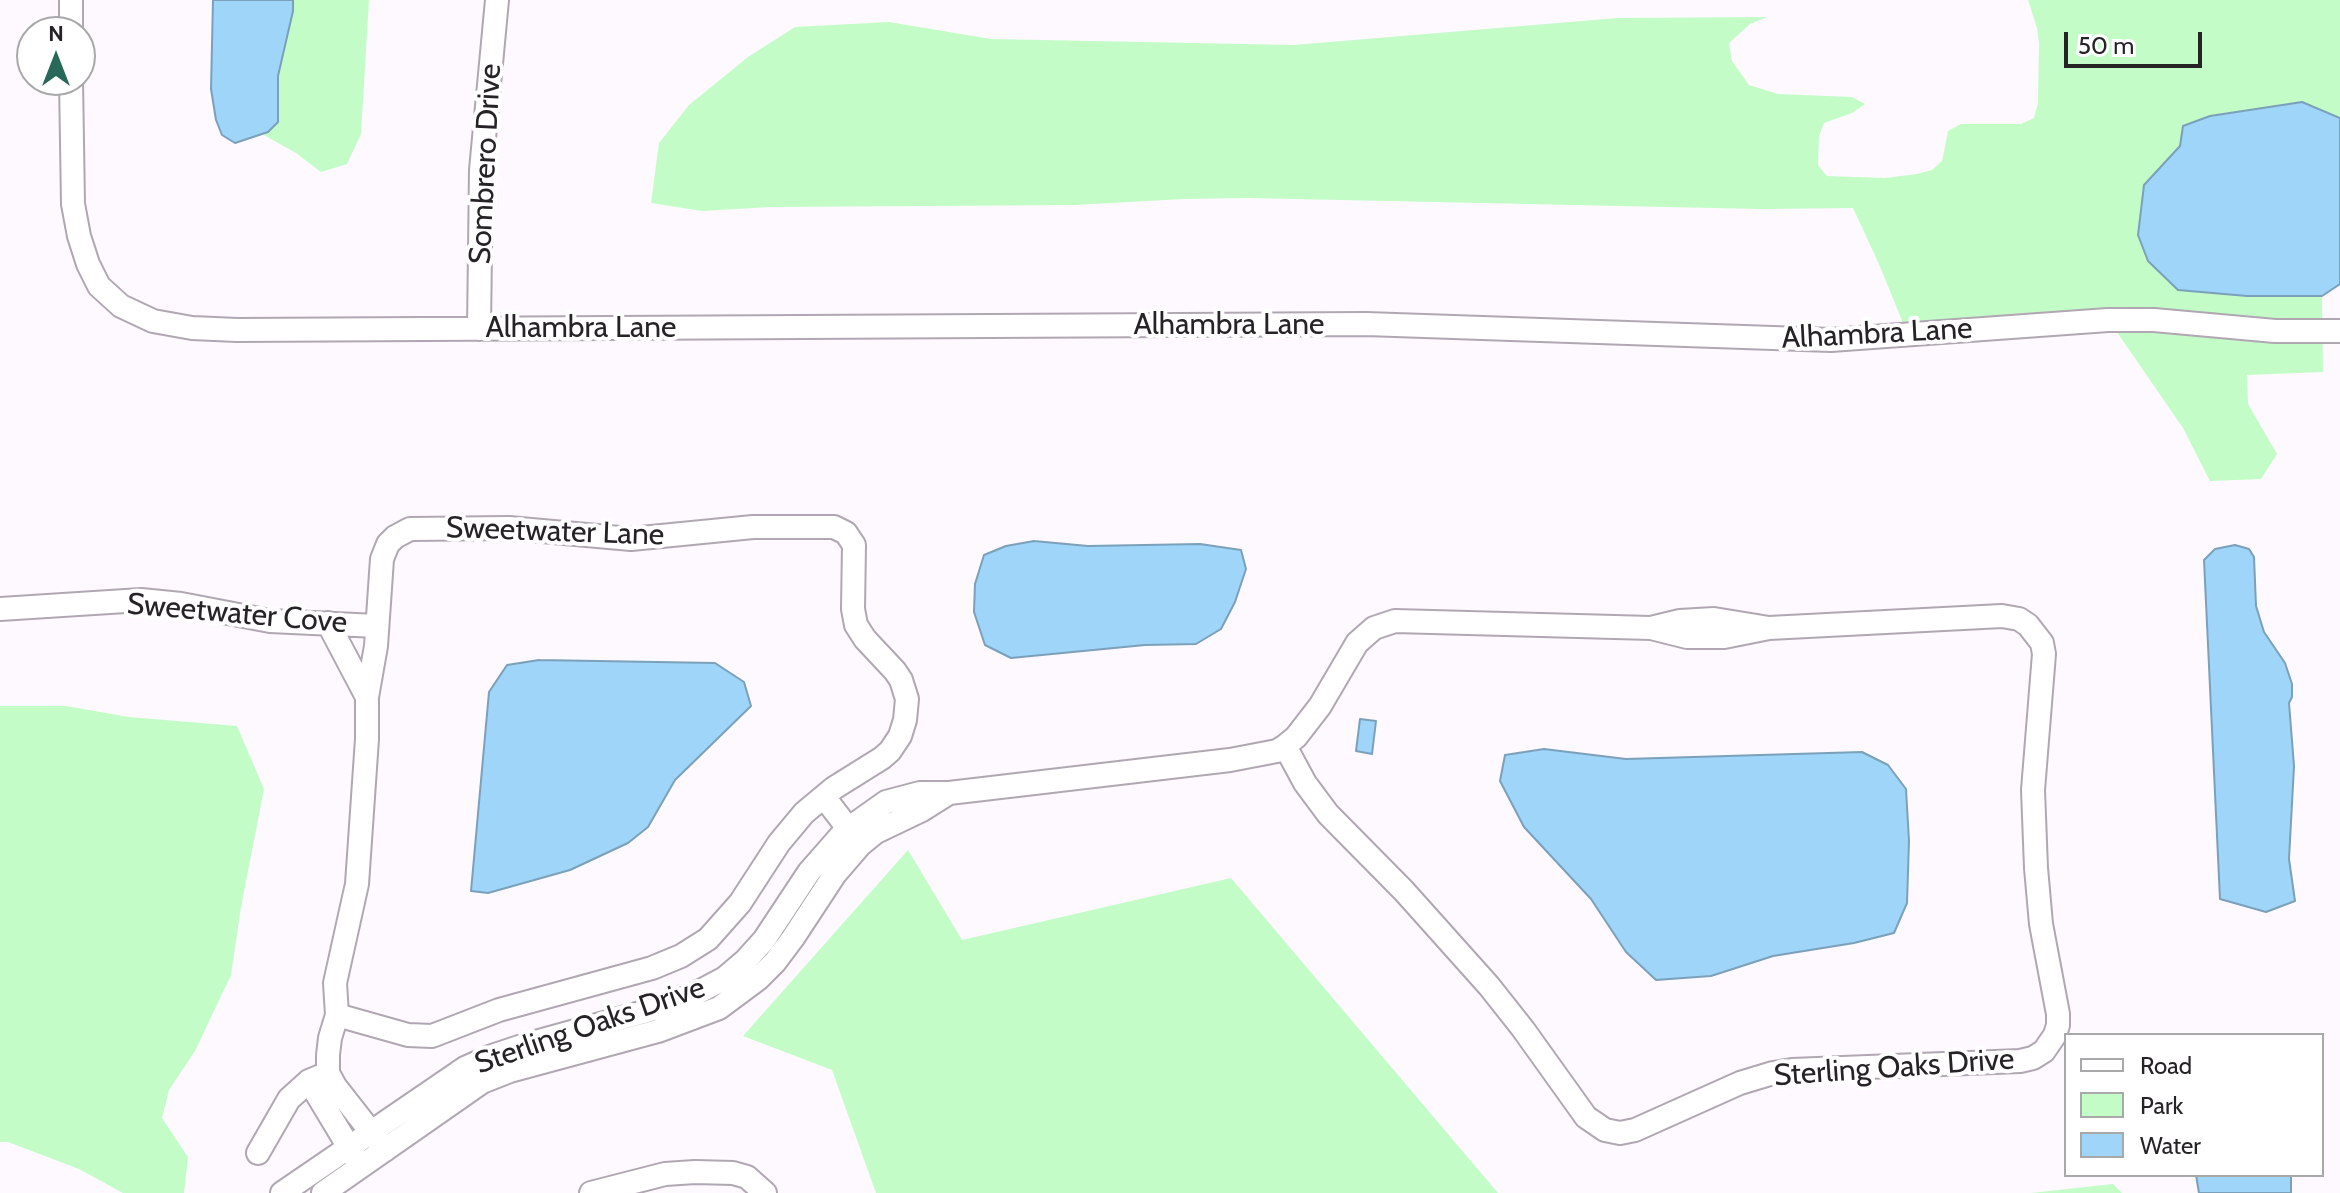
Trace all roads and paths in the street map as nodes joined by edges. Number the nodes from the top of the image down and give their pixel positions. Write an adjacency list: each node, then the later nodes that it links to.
1 (497, 0): 3 (street, Sombrero Drive)
2 (71, 96): 3 (street, Alhambra Lane)
3 (479, 329): 4 (street, Alhambra Lane)
4 (2340, 331)
5 (0, 609): 6 (street, Sweetwater Cove)
6 (328, 623): 7 (street, Sweetwater Cove); 8 (street, Sweetwater Lane)
7 (377, 626): 8 (street, Sweetwater Lane); 10 (street, Sweetwater Lane)
8 (367, 697): 12 (street, Sweetwater Lane)
9 (1285, 746): 9 (street, Sterling Oaks Drive); 11 (street, Sterling Oaks Drive)
10 (824, 797): 11 (street); 12 (street, Sweetwater Lane)
11 (854, 837): 14 (street, Sterling Oaks Drive); 16 (street, Sterling Oaks Drive)
12 (337, 1015): 13 (street, Sweetwater Lane)
13 (318, 1077): 14 (street); 15 (street); 17 (street)
14 (371, 1132): 15 (street, Sterling Oaks Drive); 16 (street)
15 (349, 1147): 18 (street); 19 (street, Sterling Oaks Drive)
16 (385, 1150): 18 (street, Sterling Oaks Drive)
17 (258, 1153)
18 (362, 1167): 20 (street, Sterling Oaks Drive)
19 (282, 1193)
20 (323, 1193)
21 (591, 1193): 22 (street)
22 (765, 1193)

